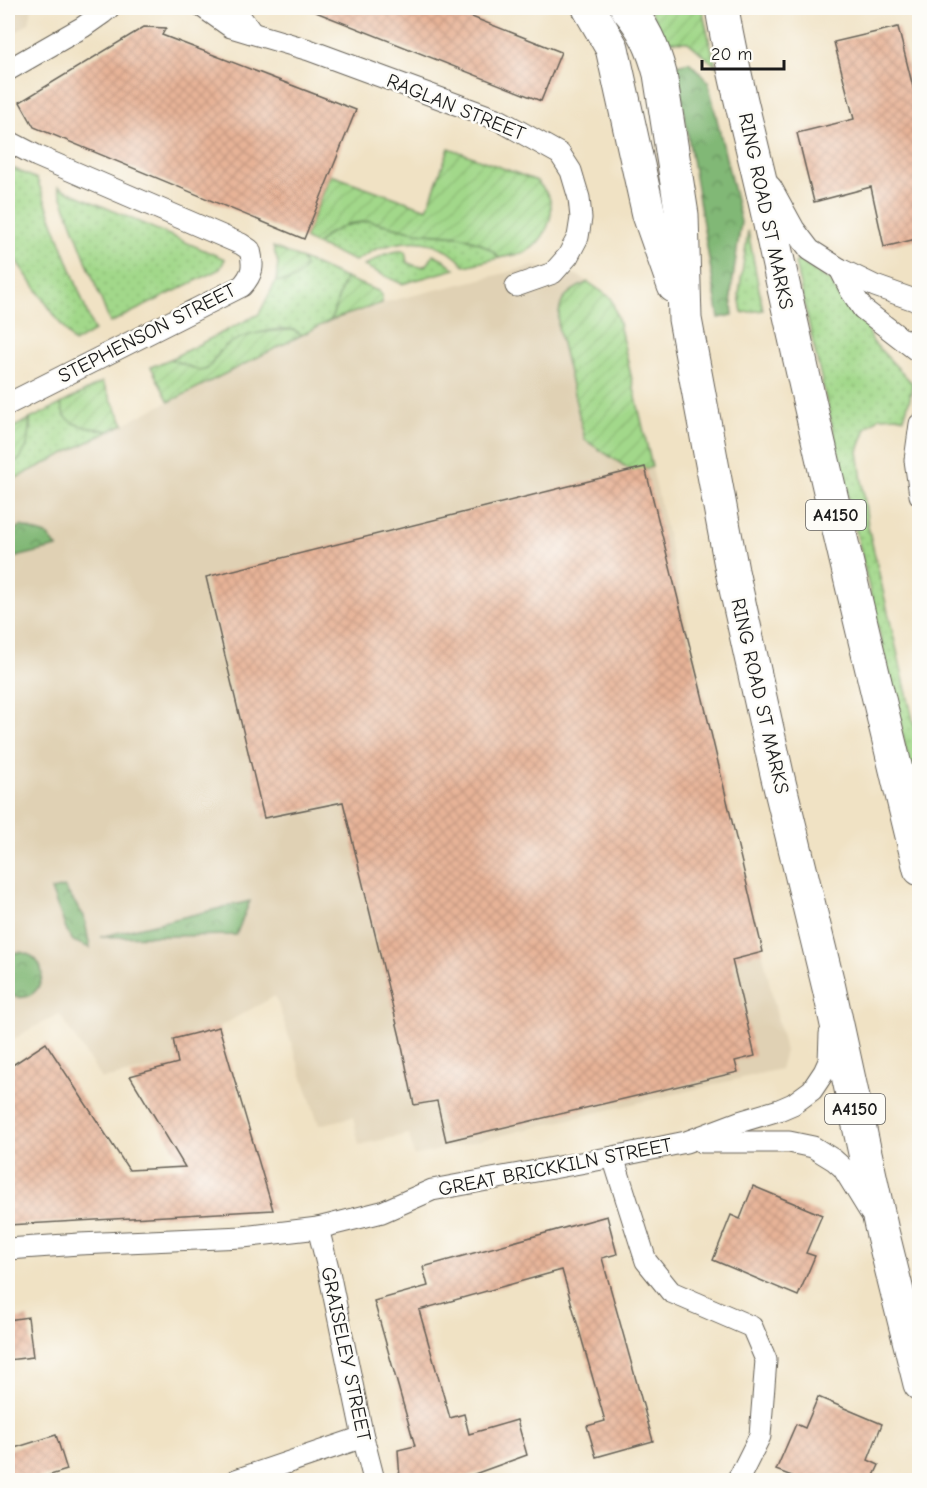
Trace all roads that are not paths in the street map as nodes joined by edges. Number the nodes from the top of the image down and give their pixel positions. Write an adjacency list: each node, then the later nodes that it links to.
1 (109, 8): 7 (street)
2 (204, 8): 8 (street, RAGLAN STREET)
3 (234, 8): 8 (street)
4 (589, 8): 15 (highway)
5 (627, 8): 15 (highway, RING ROAD ST MARKS / A4150)
6 (722, 8): 11 (highway, RING ROAD ST MARKS / A4150)
7 (85, 17): 9 (street)
8 (252, 33): 13 (street, RAGLAN STREET)
9 (8, 70)
10 (8, 141): 17 (street, STEPHENSON STREET)
11 (756, 160): 12 (street); 20 (highway, RING ROAD ST MARKS / A4150)
12 (840, 269): 14 (street); 16 (street)
13 (516, 286)
14 (917, 300)
15 (685, 319): 21 (highway, RING ROAD ST MARKS / A4150)
16 (920, 353)
17 (8, 404)
18 (920, 423): 19 (street)
19 (920, 495)
20 (920, 869)
21 (829, 988): 22 (street, GREAT BRICKKILN STREET); 25 (highway, RING ROAD ST MARKS / A4150)
22 (686, 1142): 23 (street, GREAT BRICKKILN STREET); 25 (street)
23 (613, 1157): 24 (street, GREAT BRICKKILN STREET); 31 (street)
24 (318, 1228): 26 (street, GREAT BRICKKILN STREET); 28 (street, GRAISELEY STREET)
25 (882, 1231): 27 (highway, RING ROAD ST MARKS / A4150)
26 (8, 1249)
27 (920, 1384)
28 (363, 1437): 29 (street); 30 (street, GRAISELEY STREET)
29 (237, 1480)
30 (374, 1480)
31 (737, 1480)

